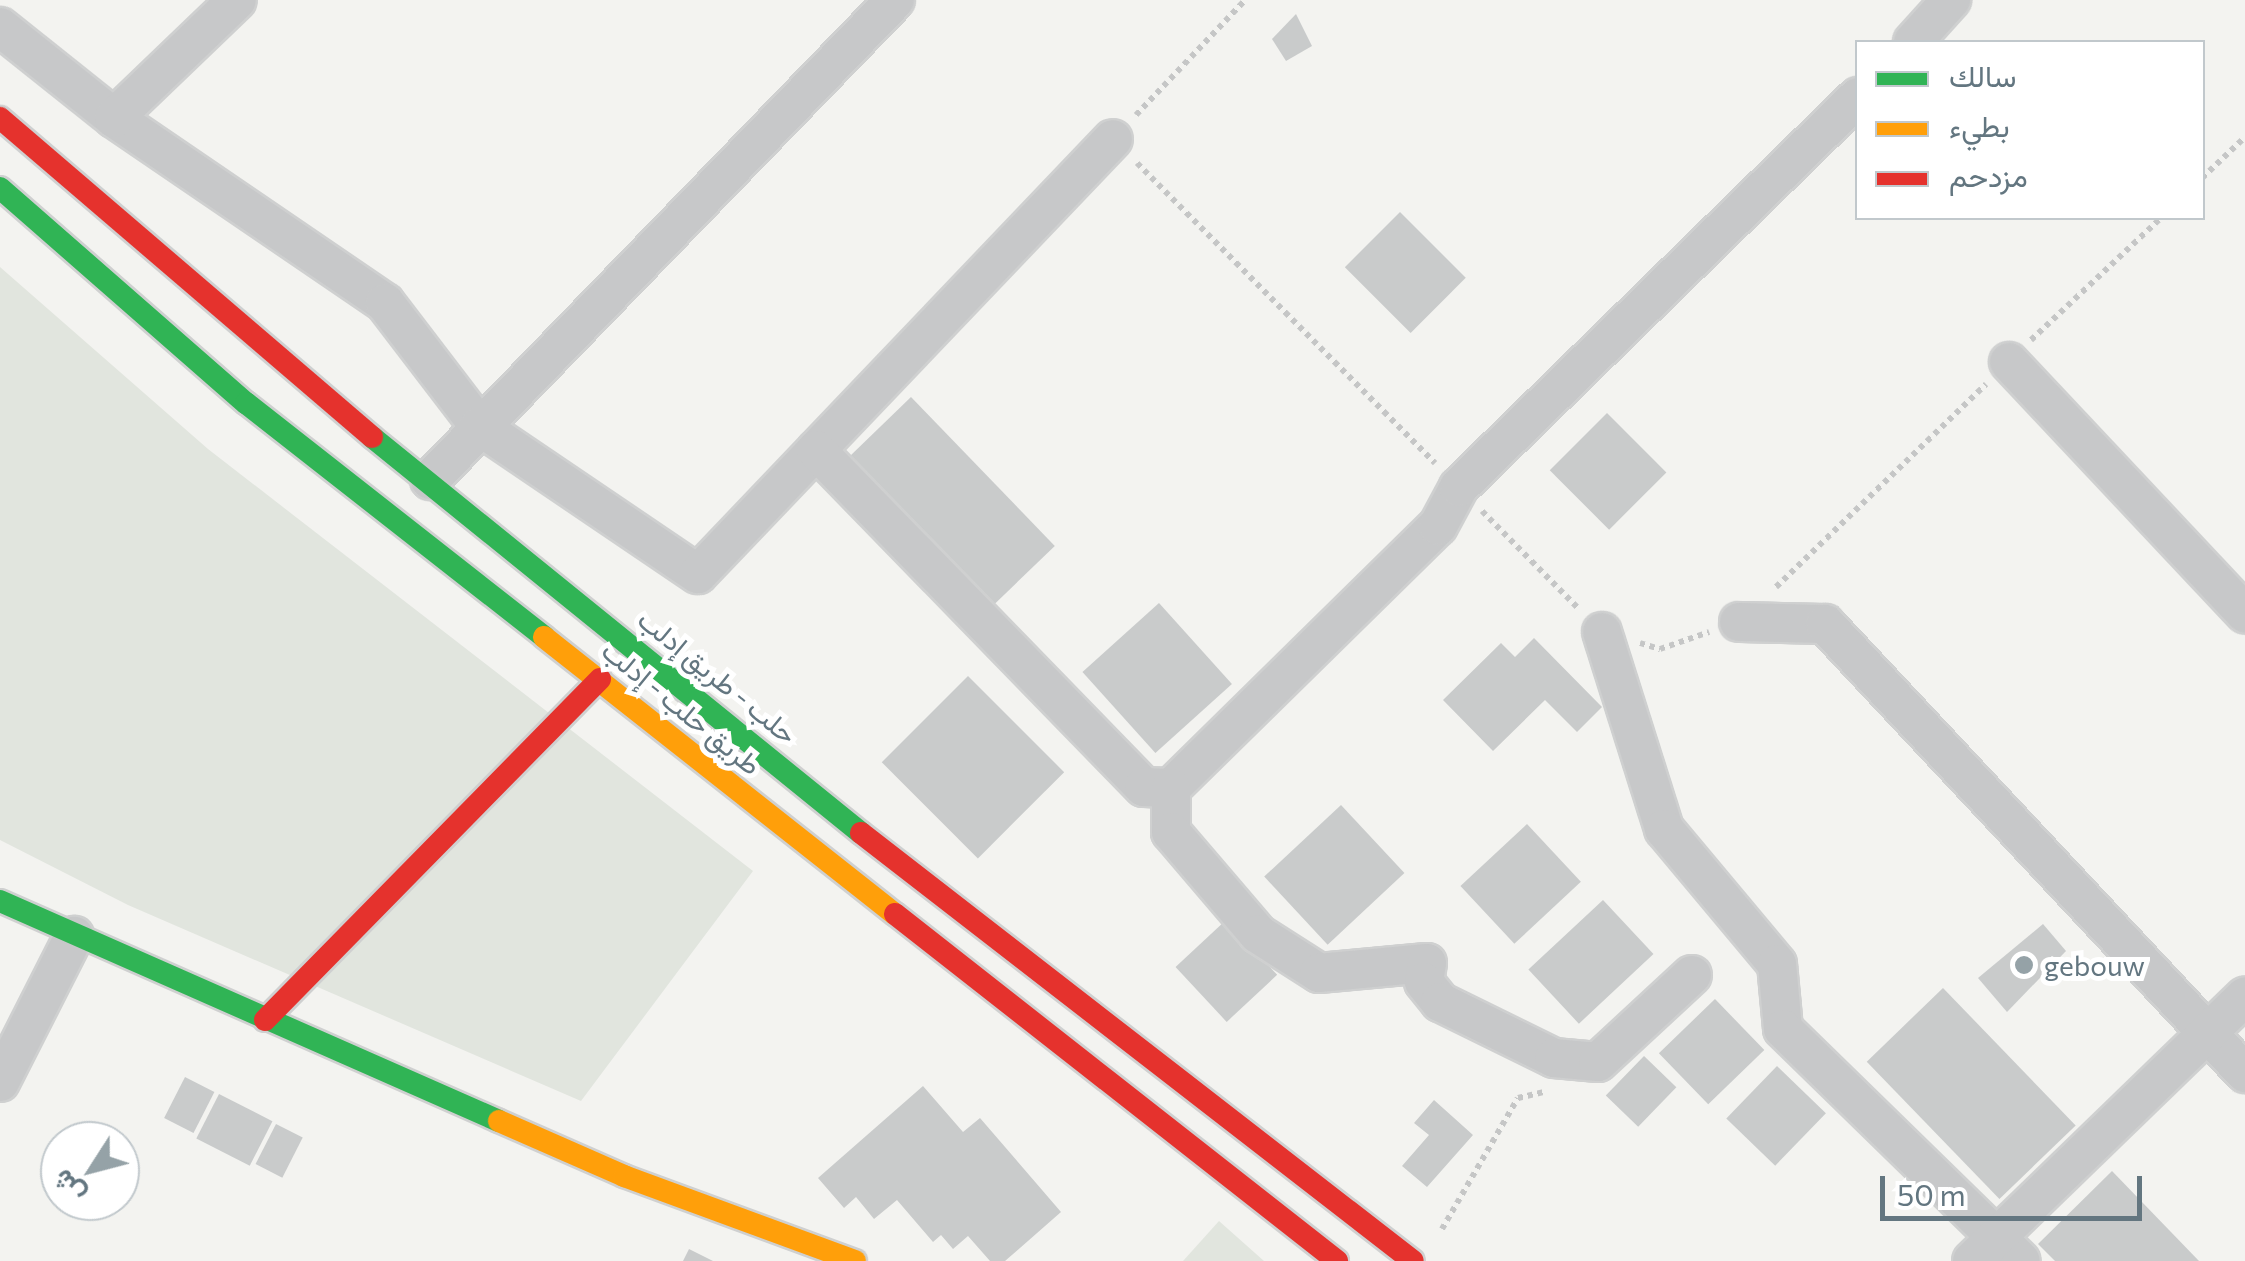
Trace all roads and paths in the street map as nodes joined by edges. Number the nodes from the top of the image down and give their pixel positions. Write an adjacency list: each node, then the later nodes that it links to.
1 (237, 0): 9 (street)
2 (896, 0): 16 (street)
3 (1245, 0): 11 (path)
4 (1952, 0): 6 (street)
5 (0, 28): 9 (street)
6 (1915, 40)
7 (1855, 100): 19 (street)
8 (0, 118): 18 (main road, حلب - طريق إدلب)
9 (114, 118): 16 (street)
10 (2245, 137): 12 (path)
11 (1113, 138): 17 (street); 19 (path)
12 (2205, 175)
13 (0, 188): 23 (main road, طريق حلب - إدلب)
14 (2158, 220): 15 (path)
15 (2009, 362): 20 (street); 21 (path)
16 (479, 426): 17 (street); 18 (street)
17 (816, 450): 24 (street)
18 (430, 480): 39 (main road, حلب - طريق إدلب)
19 (1459, 488): 22 (path); 24 (street)
20 (2245, 613)
21 (1739, 622): 22 (path); 31 (street)
22 (1602, 632): 36 (street)
23 (600, 680): 30 (main road); 38 (main road, طريق حلب - إدلب)
24 (1171, 788): 32 (street)
25 (0, 902): 26 (main road)
26 (74, 936): 27 (main road); 30 (main road); 34 (street)
27 (18, 939)
28 (1692, 975): 32 (street)
29 (2245, 996): 31 (street)
30 (265, 1020): 37 (main road)
31 (2206, 1032): 33 (street); 36 (street)
32 (1598, 1062): 35 (path)
33 (2245, 1073)
34 (0, 1082)
35 (1435, 1240)
36 (1997, 1253)
37 (855, 1261)
38 (1337, 1261)
39 (1413, 1261)

